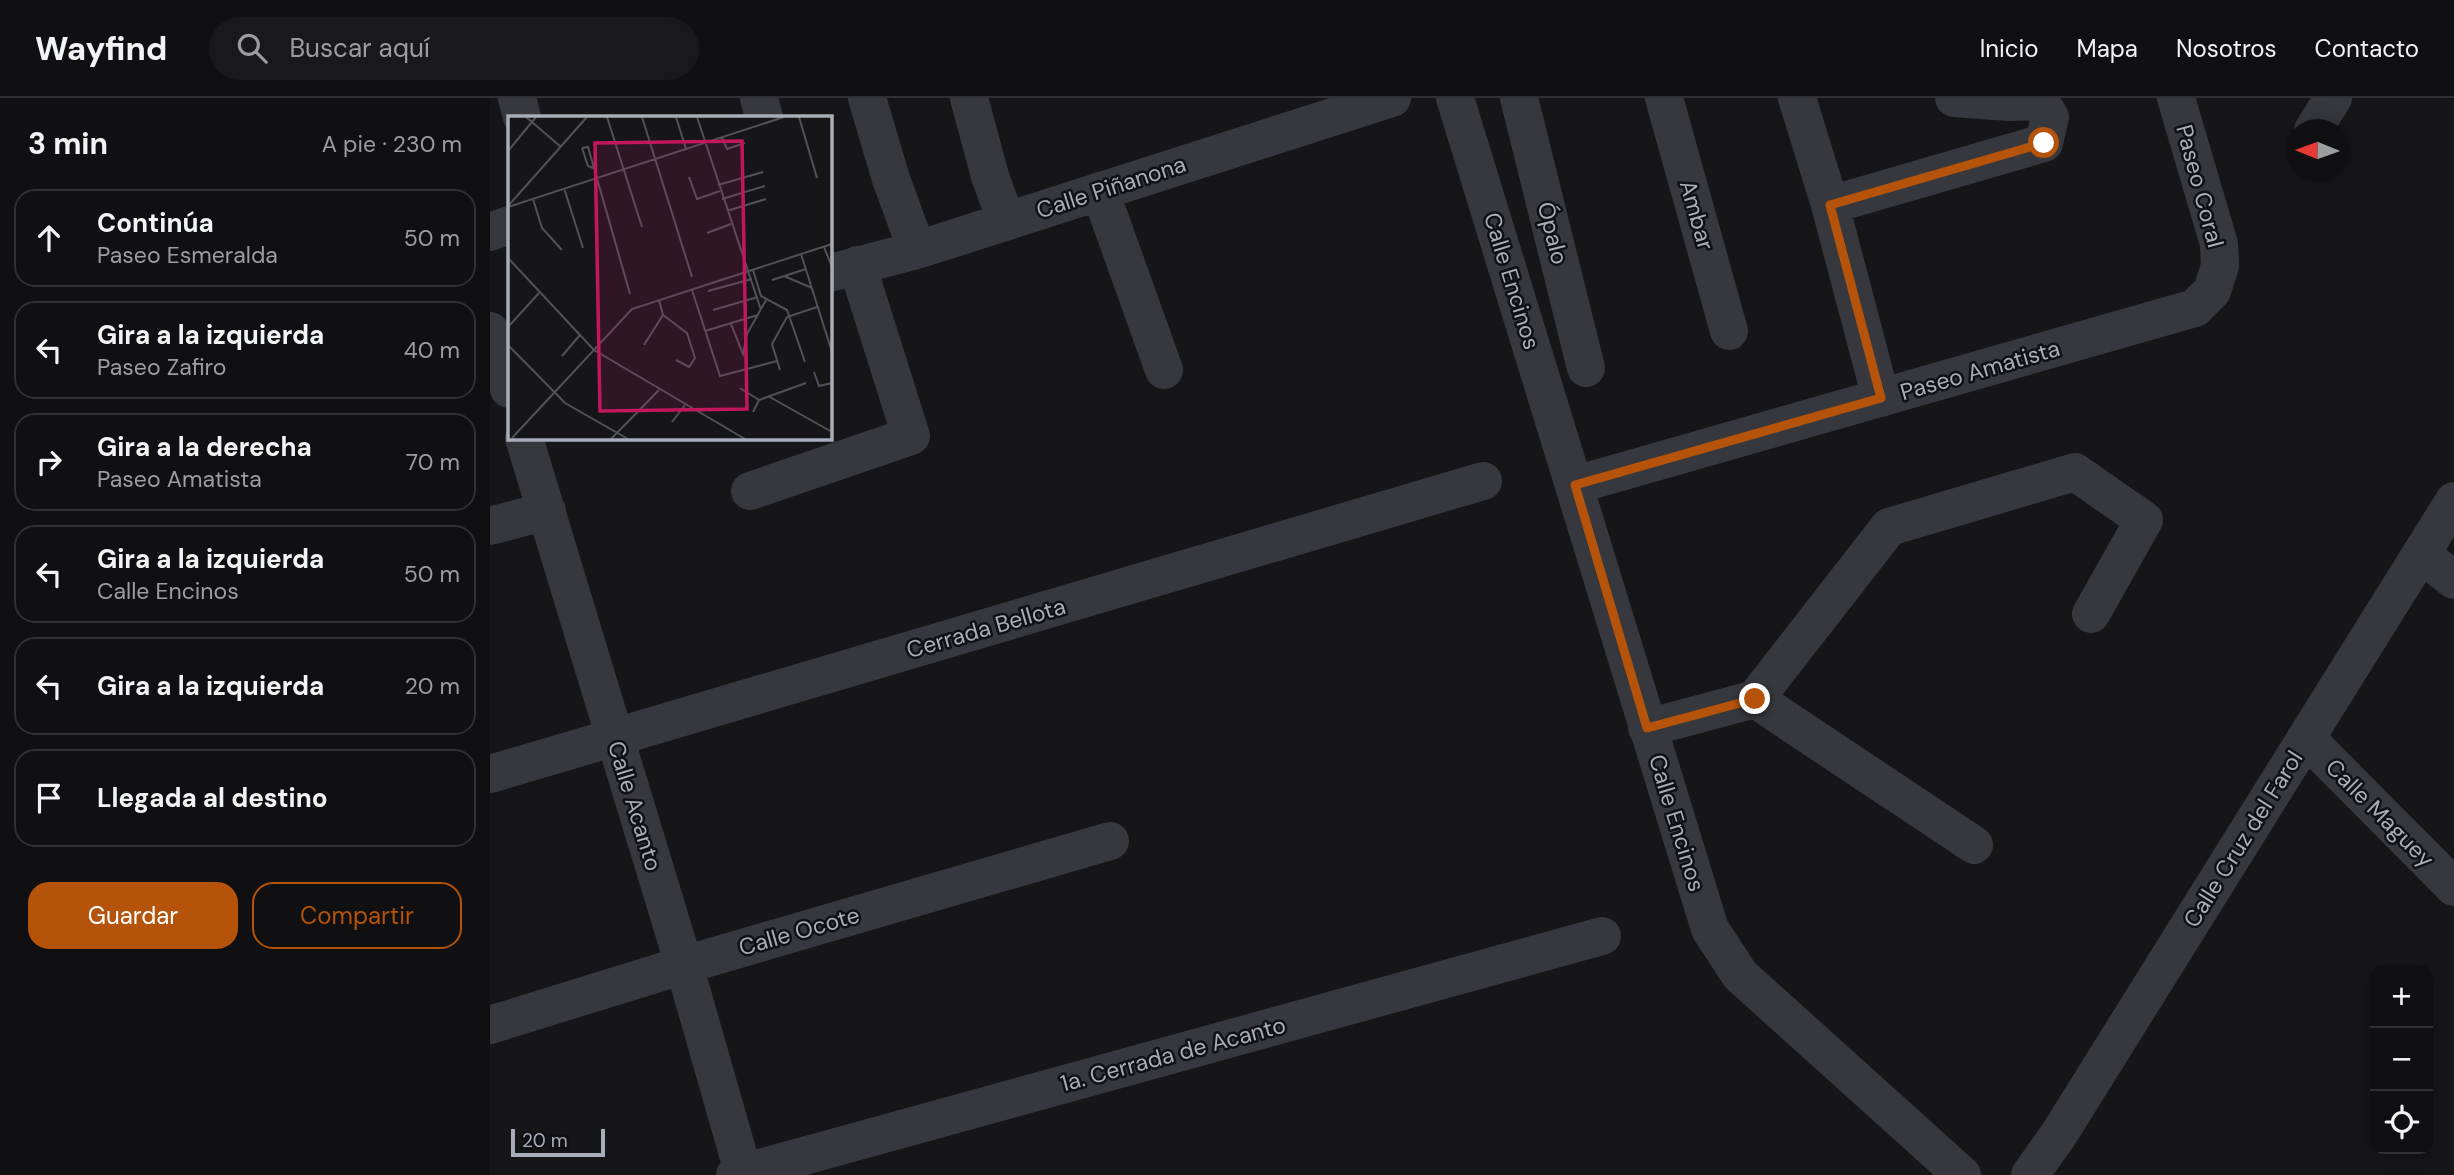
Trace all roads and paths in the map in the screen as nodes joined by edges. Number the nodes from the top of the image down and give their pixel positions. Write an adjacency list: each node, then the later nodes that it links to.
1 (517, 98): 13 (street)
2 (759, 98): 14 (street)
3 (867, 98): 21 (street)
4 (969, 98): 18 (street)
5 (1392, 98): 16 (street, Calle Piñanona)
6 (1455, 98): 32 (street, Calle Encinos)
7 (1519, 98): 26 (street, Ópalo)
8 (1664, 98): 25 (street, Ambar)
9 (1797, 98): 17 (street)
10 (1954, 98): 17 (street)
11 (2176, 98): 23 (street, Paseo Coral)
12 (2333, 98): 15 (street)
13 (522, 116)
14 (764, 116)
15 (2320, 119)
16 (1100, 191): 18 (street, Calle Piñanona); 27 (street)
17 (1830, 205): 29 (street)
18 (1006, 221): 21 (street, Calle Piñanona)
19 (508, 225): 20 (street)
20 (490, 232)
21 (917, 250): 22 (street, Calle Piñanona)
22 (843, 269): 33 (street)
23 (2195, 308): 29 (street, Paseo Amatista)
24 (490, 331): 28 (street)
25 (1729, 331)
26 (1586, 368)
27 (1164, 370)
28 (503, 373)
29 (1881, 398): 32 (street, Paseo Amatista)
30 (524, 439): 35 (street, Calle Acanto)
31 (1483, 481): 42 (street, Cerrada Bellota)
32 (1589, 481): 41 (street, Calle Encinos)
33 (750, 491)
34 (2454, 501): 37 (street, Calle Cruz del Farol)
35 (547, 511): 36 (street); 42 (street, Calle Acanto)
36 (490, 526)
37 (2421, 554): 38 (street); 43 (street, Calle Cruz del Farol)
38 (2454, 580)
39 (2091, 614): 40 (street)
40 (1755, 699): 41 (street); 46 (street)
41 (1647, 728): 52 (street, Calle Encinos)
42 (615, 738): 44 (street, Cerrada Bellota); 49 (street, Calle Acanto)
43 (2306, 738): 47 (street, Calle Maguey); 53 (street, Calle Cruz del Farol)
44 (490, 774)
45 (1110, 841): 49 (street, Calle Ocote)
46 (1974, 845)
47 (2454, 887)
48 (1602, 936): 51 (street, 1a. Cerrada de Acanto)
49 (684, 965): 50 (street, Calle Ocote); 51 (street, Calle Acanto)
50 (490, 1025)
51 (741, 1174)
52 (1962, 1175)
53 (2030, 1175)

